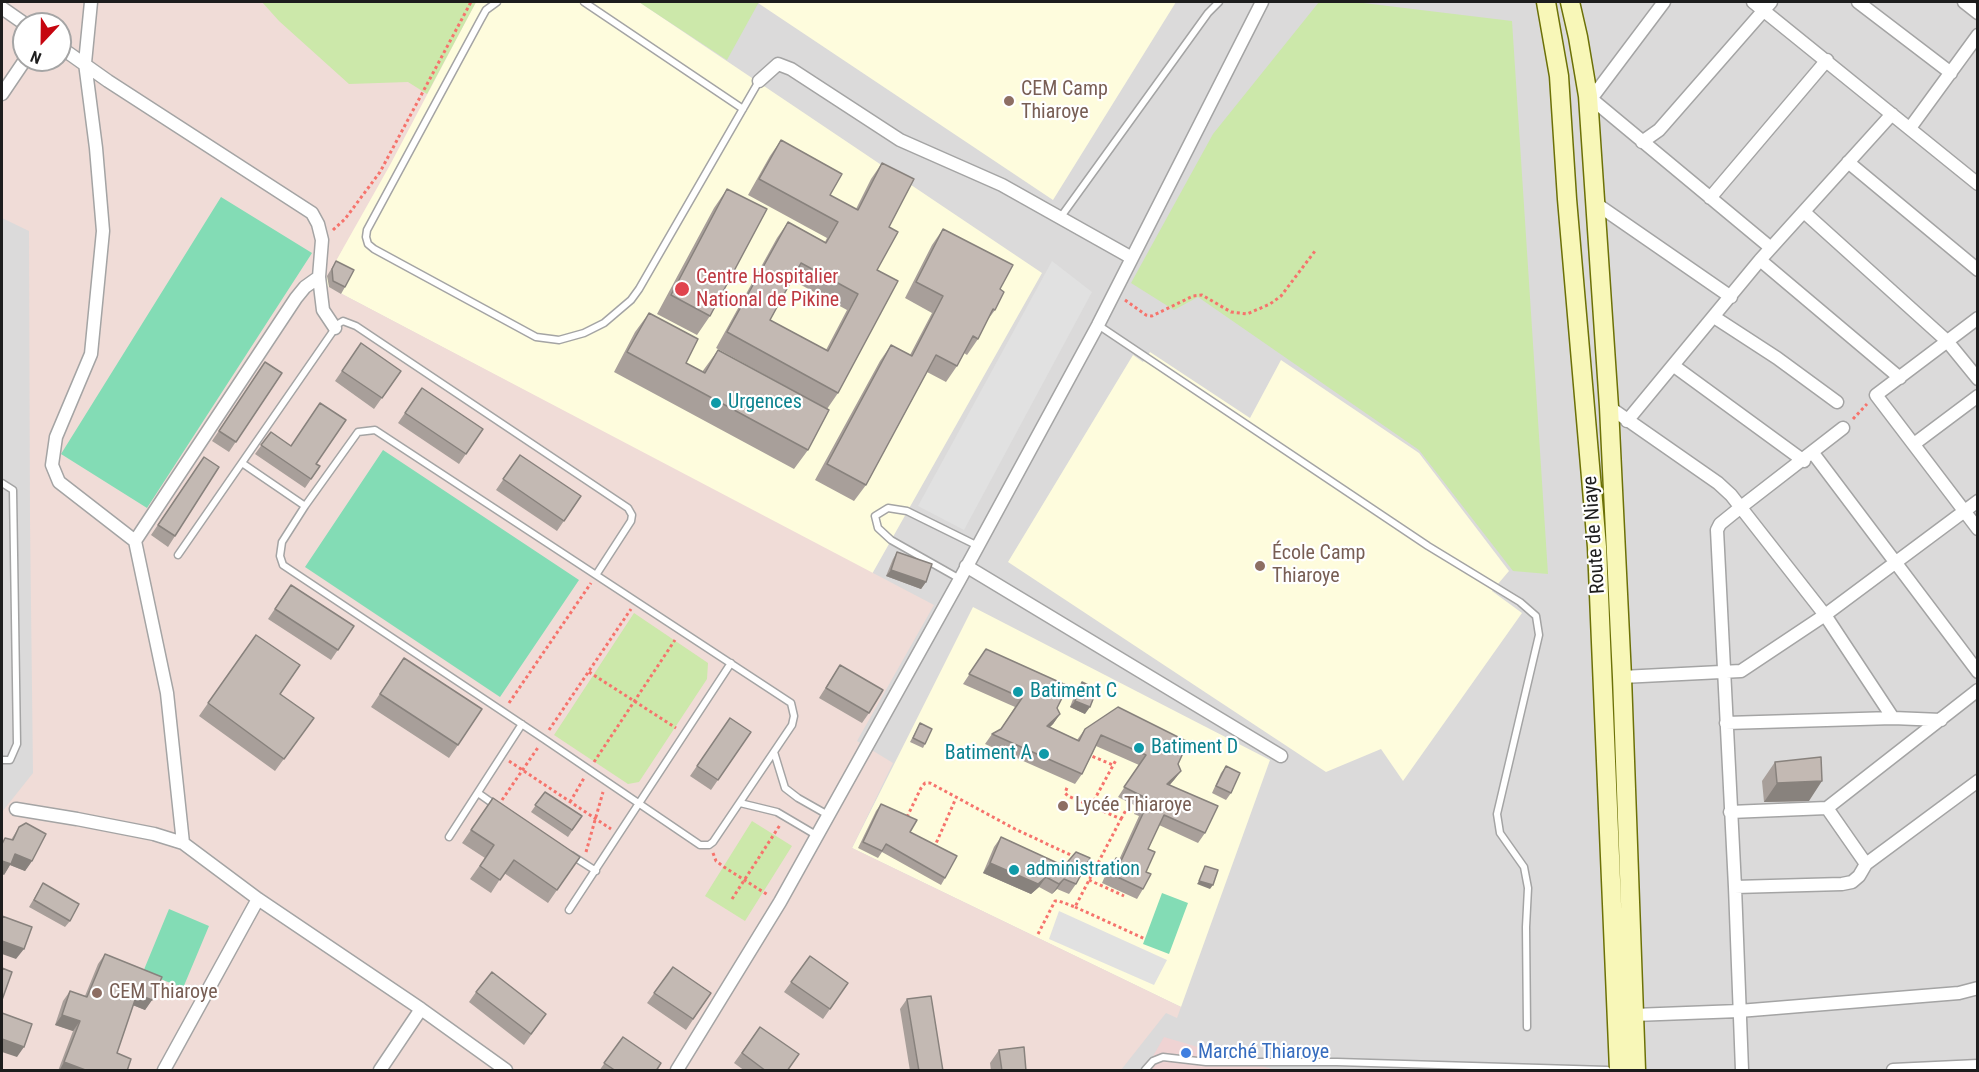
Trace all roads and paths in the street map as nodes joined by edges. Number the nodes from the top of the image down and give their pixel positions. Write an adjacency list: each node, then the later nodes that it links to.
1 (91, 2): 18 (street)
2 (471, 2): 34 (path)
3 (497, 2): 24 (lane)
4 (584, 2): 24 (lane)
5 (1219, 2): 33 (lane)
6 (1262, 2): 37 (street)
7 (1546, 2): 141 (main road, Route de Niaye)
8 (1570, 2): 23 (main road, Route de Niaye)
9 (1664, 2): 23 (street)
10 (1752, 2): 13 (street)
11 (1858, 2): 20 (street)
12 (1964, 2): 14 (street)
13 (1768, 6): 17 (street); 27 (street)
14 (1977, 13)
15 (1977, 35): 20 (street)
16 (72, 55): 18 (street)
17 (1827, 60): 25 (street); 30 (street)
18 (85, 63): 34 (street); 66 (street)
19 (17, 72): 22 (street)
20 (1951, 73): 26 (street)
21 (759, 81): 24 (lane); 33 (street)
22 (2, 94)
23 (1590, 98): 27 (street); 31 (main road, Route de Niaye)
24 (743, 109)
25 (1892, 114): 26 (street); 28 (street)
26 (1910, 128): 29 (street)
27 (1642, 142): 30 (street)
28 (1848, 162): 32 (street); 39 (street)
29 (1977, 184)
30 (1710, 198): 35 (street)
31 (1595, 203): 42 (street); 54 (main road, Route de Niaye)
32 (1804, 212): 35 (street); 47 (street)
33 (1059, 219): 37 (street)
34 (322, 240): 40 (street)
35 (1771, 248): 38 (street)
36 (1315, 251): 41 (path)
37 (1132, 258): 41 (street)
38 (1761, 260): 42 (street); 49 (street)
39 (1977, 270)
40 (319, 277): 46 (street); 66 (street)
41 (1114, 293): 45 (street)
42 (1731, 297): 43 (street)
43 (1714, 317): 48 (street); 53 (street)
44 (1977, 318): 47 (street)
45 (1098, 325): 67 (street); 145 (lane)
46 (335, 328): 59 (lane); 71 (lane)
47 (1947, 341): 49 (street); 50 (street)
48 (1674, 366): 55 (street); 58 (street)
49 (1900, 378): 51 (street)
50 (1977, 379)
51 (1876, 395): 56 (path); 57 (street)
52 (1977, 396): 57 (street)
53 (1836, 402)
54 (1609, 407): 55 (street); 80 (main road, Route de Niaye)
55 (1627, 421): 63 (street)
56 (1843, 428): 58 (street)
57 (1914, 444): 64 (street)
58 (1808, 457): 63 (street); 69 (street)
59 (243, 463): 62 (lane); 68 (lane)
60 (2, 483): 94 (lane)
61 (1977, 501): 64 (street)
62 (305, 506): 71 (lane); 83 (lane)
63 (1741, 507): 74 (street); 78 (street)
64 (1963, 511): 65 (street); 69 (street)
65 (1977, 529)
66 (135, 541): 121 (street)
67 (978, 546): 70 (street); 72 (lane)
68 (178, 555)
69 (1893, 562): 74 (street); 79 (street)
70 (966, 566): 72 (street); 93 (street)
71 (596, 575): 73 (lane); 83 (path)
72 (960, 579): 113 (street)
73 (636, 601): 75 (lane); 77 (path)
74 (1825, 615): 78 (street); 84 (street)
75 (681, 631): 76 (lane); 82 (path)
76 (731, 663): 88 (lane); 90 (lane)
77 (589, 672): 82 (path); 89 (path)
78 (1723, 672): 80 (street); 86 (street)
79 (1977, 672)
80 (1622, 678): 141 (main road, Route de Niaye)
81 (1977, 690): 85 (street)
82 (633, 701): 88 (path); 98 (path)
83 (503, 712): 87 (lane)
84 (1893, 718): 85 (street); 86 (street)
85 (1941, 720): 109 (street)
86 (1726, 723): 112 (street)
87 (522, 724): 89 (lane); 92 (lane)
88 (685, 734): 106 (lane)
89 (544, 739): 97 (path); 98 (lane)
90 (774, 753): 105 (lane); 113 (lane)
91 (1086, 754): 96 (path)
92 (502, 756): 97 (path); 102 (lane)
93 (1281, 756)
94 (2, 760)
95 (1116, 760): 96 (path)
96 (1113, 765): 108 (path)
97 (522, 770): 104 (path); 107 (path)
98 (589, 770): 99 (lane); 104 (path)
99 (606, 781): 106 (lane); 115 (path)
100 (1977, 781): 126 (street)
101 (1068, 785): 108 (path)
102 (478, 793): 107 (lane); 120 (lane)
103 (956, 798): 117 (path); 124 (path); 127 (path)
104 (570, 801): 115 (path)
105 (740, 803): 114 (lane); 122 (lane)
106 (640, 804): 118 (lane); 122 (lane)
107 (498, 806)
108 (1091, 806): 116 (path)
109 (1827, 808): 112 (street); 126 (street)
110 (16, 809): 121 (street)
111 (1126, 810): 116 (path)
112 (1730, 812): 131 (street)
113 (828, 815): 119 (street)
114 (786, 817): 119 (lane); 129 (path)
115 (596, 819): 118 (path); 125 (path)
116 (1121, 819): 127 (path)
117 (905, 822)
118 (620, 835): 128 (lane)
119 (816, 835): 135 (street)
120 (449, 837)
121 (183, 843): 133 (street)
122 (709, 845): 129 (path)
123 (564, 850): 125 (lane)
124 (932, 853)
125 (583, 863): 128 (lane)
126 (1866, 864): 131 (street)
127 (1095, 867): 130 (path)
128 (596, 871): 137 (lane)
129 (744, 880): 134 (path); 135 (path)
130 (1089, 880): 132 (path); 136 (path)
131 (1735, 887): 143 (street)
132 (1124, 896)
133 (258, 898): 142 (street); 149 (street)
134 (732, 898)
135 (780, 902): 152 (street)
136 (1075, 907): 138 (path); 139 (path)
137 (569, 910)
138 (1038, 934)
139 (1145, 939)
140 (1977, 988): 143 (street)
141 (1624, 994): 144 (main road, Route de Niaye); 146 (main road, Route de Niaye)
142 (421, 1009): 150 (street); 151 (street)
143 (1739, 1011): 144 (street); 158 (street)
144 (1634, 1015): 146 (main road, Route de Niaye)
145 (1527, 1028)
146 (1626, 1034): 156 (main road, Route de Niaye); 157 (main road, Route de Niaye)
147 (1337, 1062): 153 (lane); 154 (lane); 155 (lane)
148 (1977, 1066): 159 (street)
149 (164, 1071)
150 (380, 1071)
151 (506, 1071)
152 (677, 1071)
153 (1145, 1071)
154 (1337, 1071)
155 (1607, 1071)
156 (1619, 1071)
157 (1636, 1071)
158 (1742, 1071)
159 (1893, 1071)

